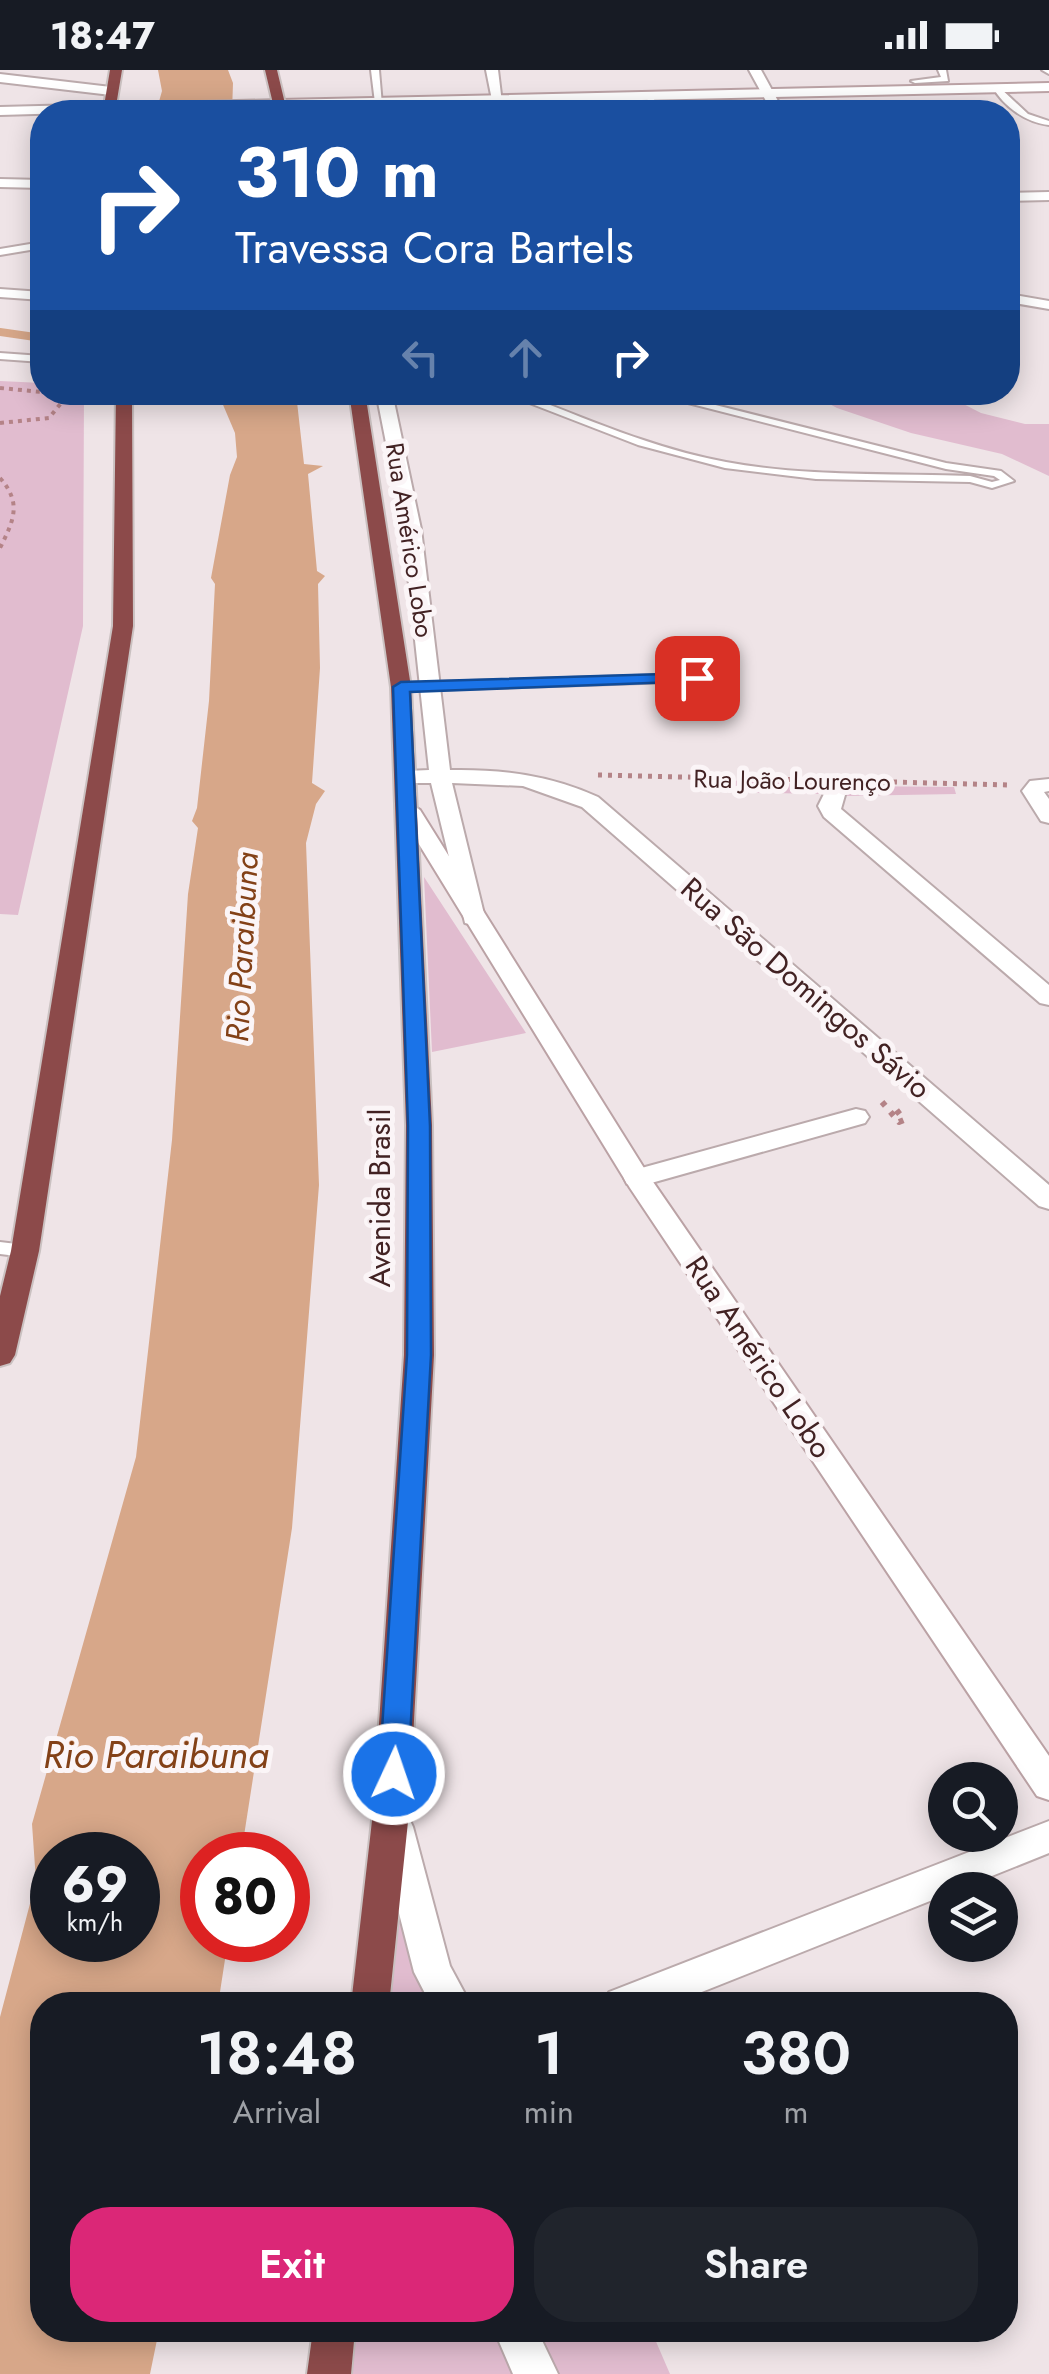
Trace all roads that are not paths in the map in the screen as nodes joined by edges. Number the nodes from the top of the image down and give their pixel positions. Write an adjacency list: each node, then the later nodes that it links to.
1 (116, 70): 11 (highway)
2 (271, 70): 15 (highway)
3 (375, 70): 16 (lane)
4 (492, 70): 17 (street)
5 (755, 70): 12 (street)
6 (942, 70): 10 (lane)
7 (0, 78): 11 (street)
8 (1049, 87): 9 (street)
9 (995, 88): 10 (street); 21 (lane)
10 (922, 90): 12 (street)
11 (111, 91): 14 (highway)
12 (768, 94): 13 (street); 20 (street)
13 (650, 97): 18 (street); 19 (lane)
14 (111, 100)
15 (279, 100)
16 (379, 100)
17 (498, 100)
18 (613, 100)
19 (651, 100)
20 (771, 100)
21 (1008, 100)
22 (1020, 110): 25 (lane)
23 (0, 111): 24 (street)
24 (30, 111)
25 (1049, 123)
26 (7, 183): 27 (street)
27 (30, 195)
28 (1049, 196): 29 (street)
29 (1020, 197)
30 (30, 247): 31 (lane)
31 (0, 252)
32 (0, 293): 33 (street)
33 (30, 295)
34 (1020, 300): 35 (street)
35 (1049, 305)
36 (0, 356): 37 (lane)
37 (30, 358)
38 (124, 405): 58 (highway)
39 (359, 405): 45 (highway, Avenida Brasil)
40 (387, 405): 44 (street, Rua Américo Lobo)
41 (541, 405): 42 (lane)
42 (702, 405)
43 (697, 678): 44 (lane)
44 (432, 686): 45 (lane); 47 (street, Rua Américo Lobo)
45 (401, 687): 46 (highway, Avenida Brasil)
46 (408, 777): 47 (street); 50 (highway, Avenida Brasil)
47 (440, 777): 52 (street, Rua Américo Lobo); 56 (street, Rua São Domingos Sávio)
48 (833, 785): 53 (street)
49 (1034, 787): 51 (street)
50 (409, 810): 52 (street, Rua Américo Lobo); 61 (highway, Avenida Brasil)
51 (1049, 816)
52 (474, 924): 55 (street, Rua Américo Lobo)
53 (1049, 998)
54 (856, 1117): 55 (street)
55 (637, 1178): 60 (street, Rua Américo Lobo)
56 (1049, 1200)
57 (0, 1248): 58 (lane)
58 (25, 1251): 59 (highway)
59 (0, 1355)
60 (1049, 1786)
61 (391, 1812): 63 (highway, Avenida Brasil); 64 (street)
62 (1049, 1837): 65 (street)
63 (371, 1992)
64 (445, 1992)
65 (656, 1992)
66 (333, 2342): 68 (highway)
67 (521, 2342): 69 (street)
68 (329, 2374)
69 (536, 2374)

